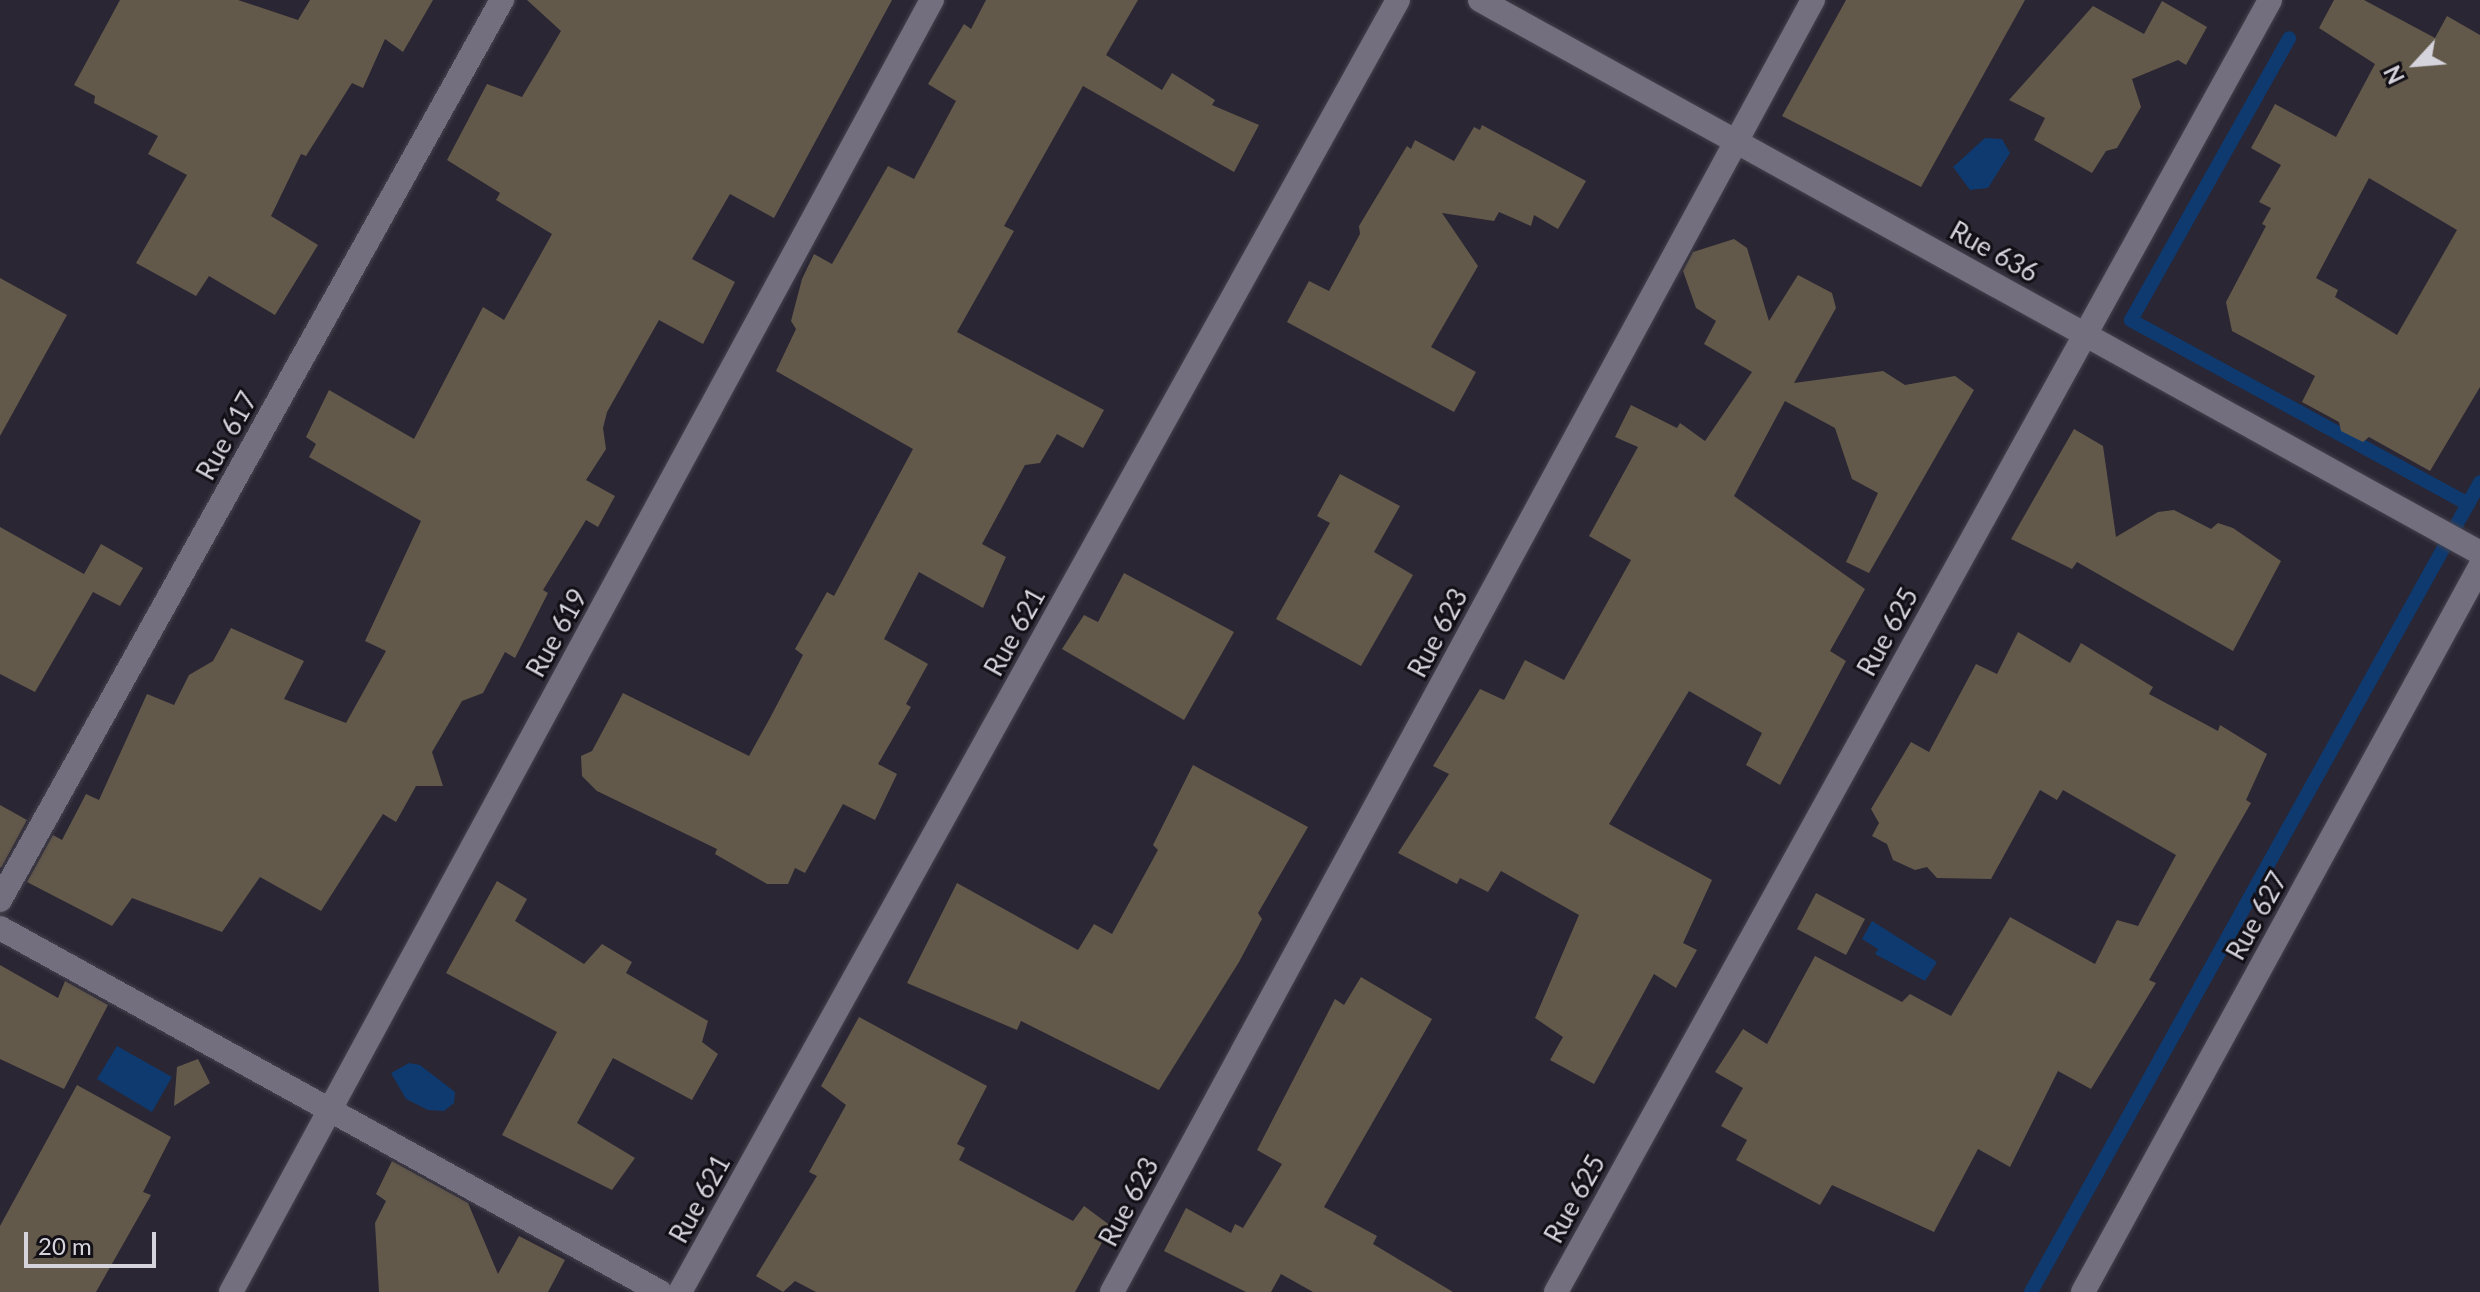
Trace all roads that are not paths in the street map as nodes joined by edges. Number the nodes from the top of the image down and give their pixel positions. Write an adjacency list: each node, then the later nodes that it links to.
1 (502, 0): 11 (street, Rue 617)
2 (932, 0): 13 (street, Rue 619)
3 (1398, 0): 16 (street, Rue 621)
4 (1480, 0): 7 (street, Rue 636)
5 (1813, 0): 7 (street, Rue 623)
6 (2270, 0): 8 (street, Rue 625)
7 (1736, 142): 8 (street, Rue 636); 17 (street, Rue 623)
8 (2085, 334): 9 (street, Rue 636); 18 (street, Rue 625)
9 (2480, 553)
10 (2480, 567): 19 (street, Rue 627)
11 (0, 900)
12 (0, 928): 13 (street)
13 (330, 1110): 14 (street, Rue 619); 15 (street)
14 (231, 1292)
15 (660, 1292)
16 (680, 1292)
17 (1112, 1292)
18 (1556, 1292)
19 (2083, 1292)

